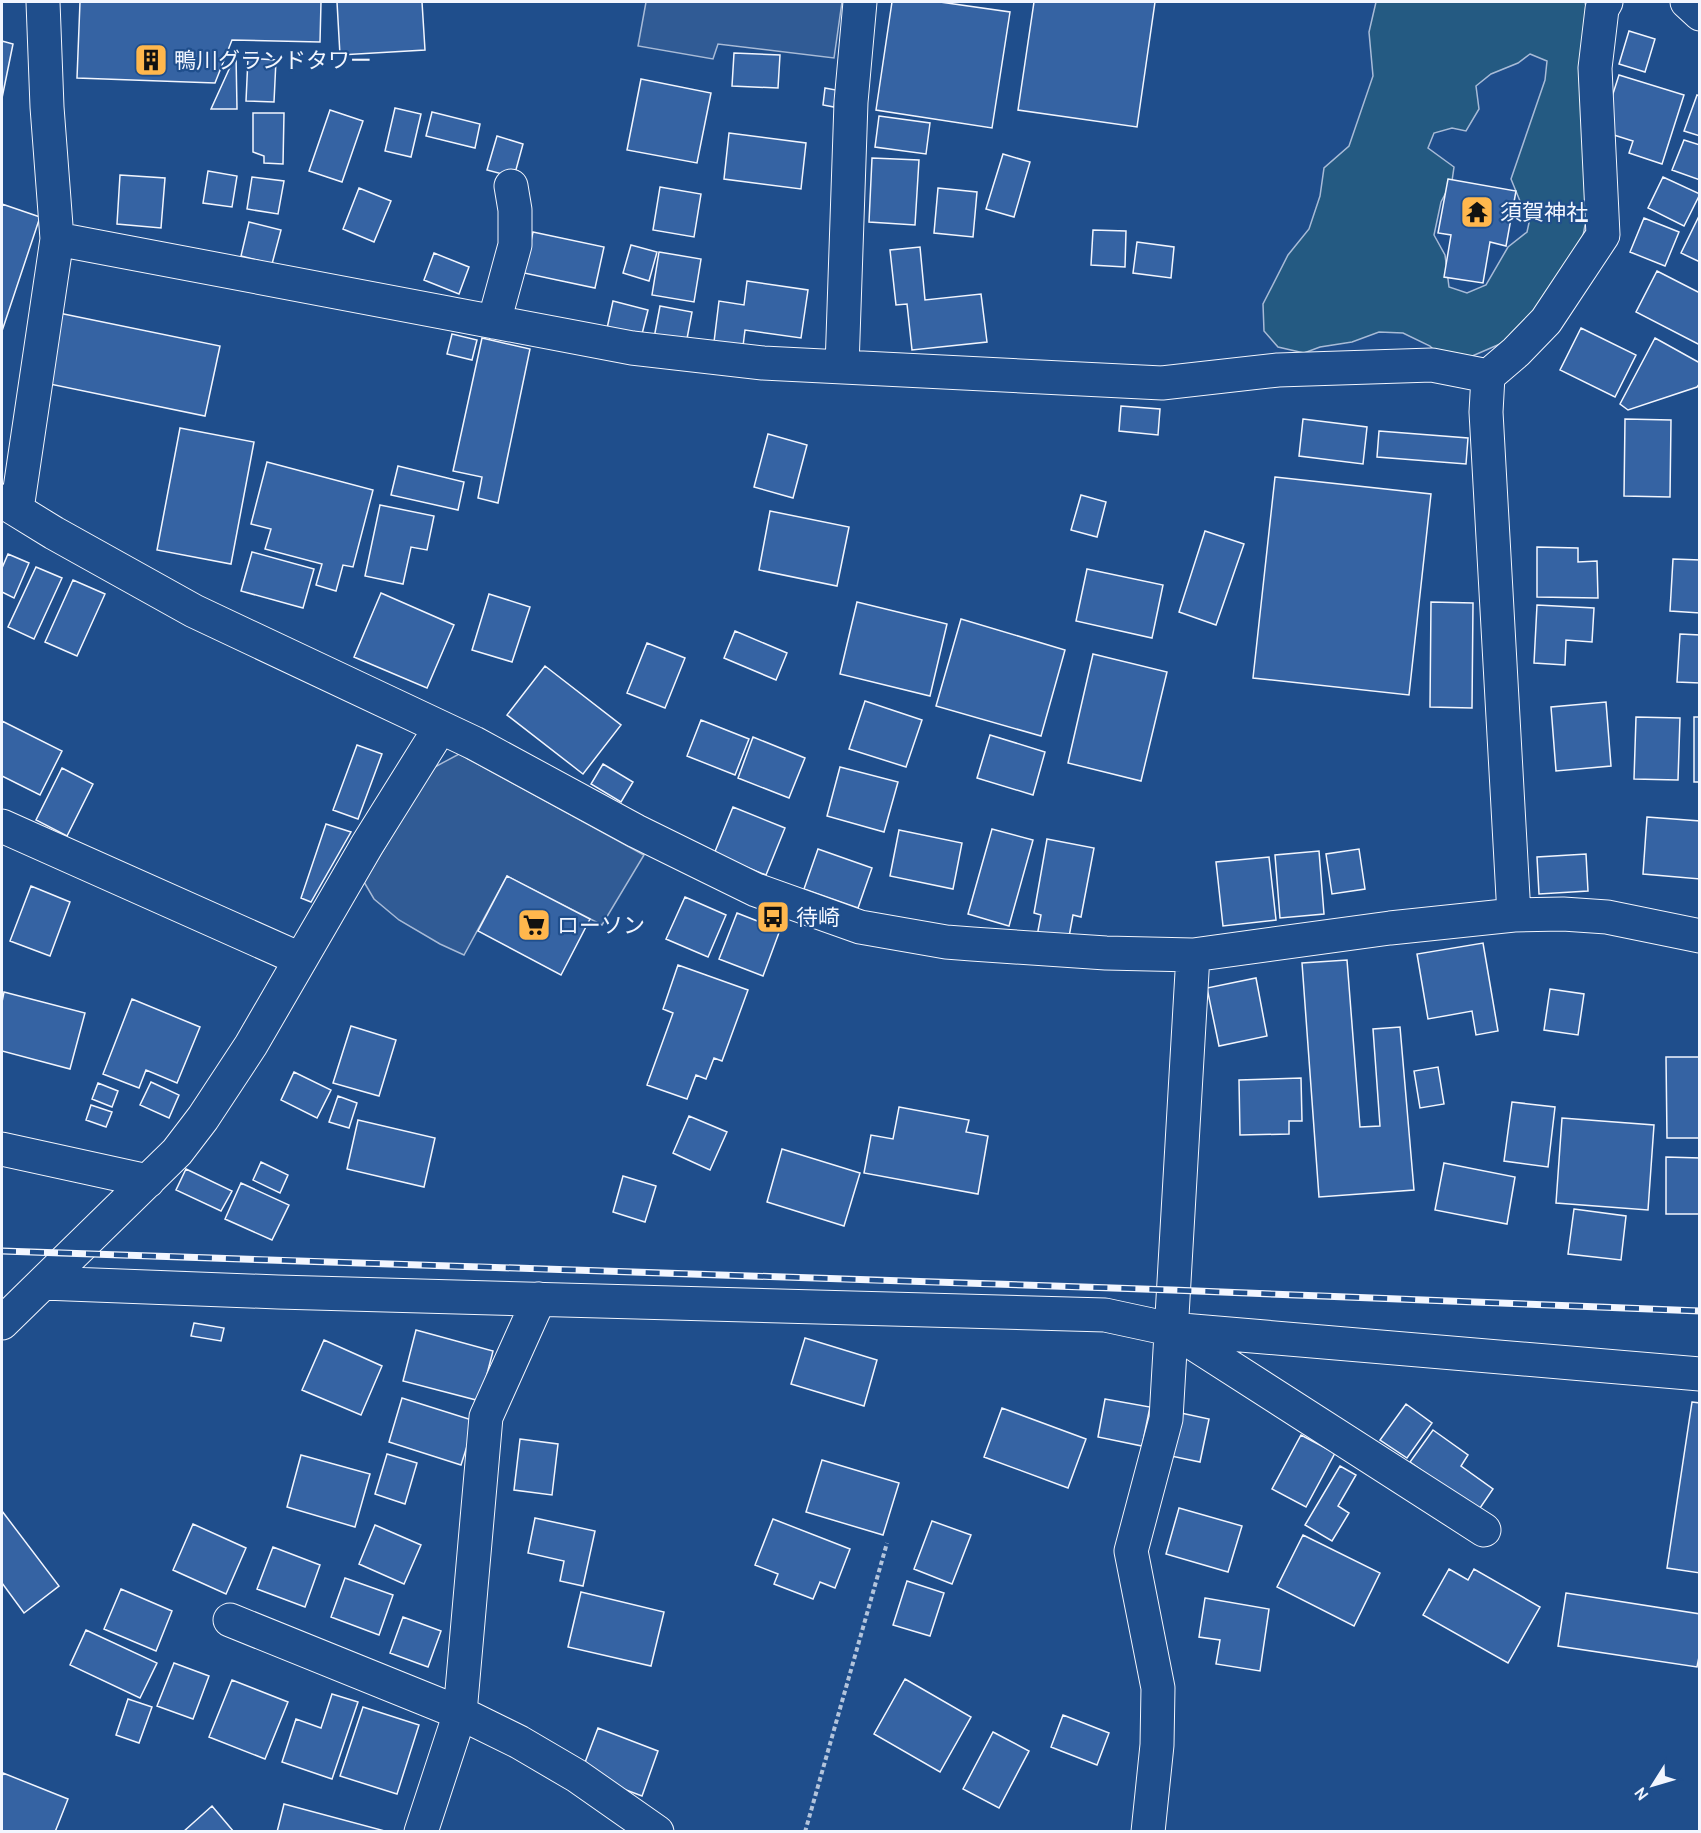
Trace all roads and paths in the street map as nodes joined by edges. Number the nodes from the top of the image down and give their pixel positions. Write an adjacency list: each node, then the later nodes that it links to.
1 (43, 2): 7 (main road)
2 (860, 2): 9 (main road)
3 (1606, 2): 10 (main road)
4 (1687, 2): 5 (main road)
5 (1700, 14)
6 (511, 186): 8 (main road)
7 (57, 239): 8 (main road); 11 (main road)
8 (494, 322): 9 (main road)
9 (842, 367): 10 (main road)
10 (1488, 376): 14 (main road)
11 (9, 505): 12 (main road)
12 (440, 728): 16 (main road); 17 (main road)
13 (2, 826): 17 (main road)
14 (1514, 915): 15 (main road); 16 (main road)
15 (1700, 936)
16 (1193, 955): 23 (main road)
17 (300, 959): 19 (main road)
18 (2, 1149): 19 (main road)
19 (148, 1181): 20 (main road)
20 (43, 1283): 21 (main road); 22 (main road)
21 (540, 1299): 23 (main road); 28 (main road)
22 (2, 1323)
23 (1170, 1329): 24 (main road); 25 (main road); 32 (main road)
24 (1700, 1374)
25 (1484, 1530)
26 (887, 1543): 31 (path)
27 (230, 1620): 28 (main road)
28 (460, 1713): 29 (main road); 30 (main road)
29 (421, 1832)
30 (657, 1832)
31 (805, 1832)
32 (1148, 1832)

